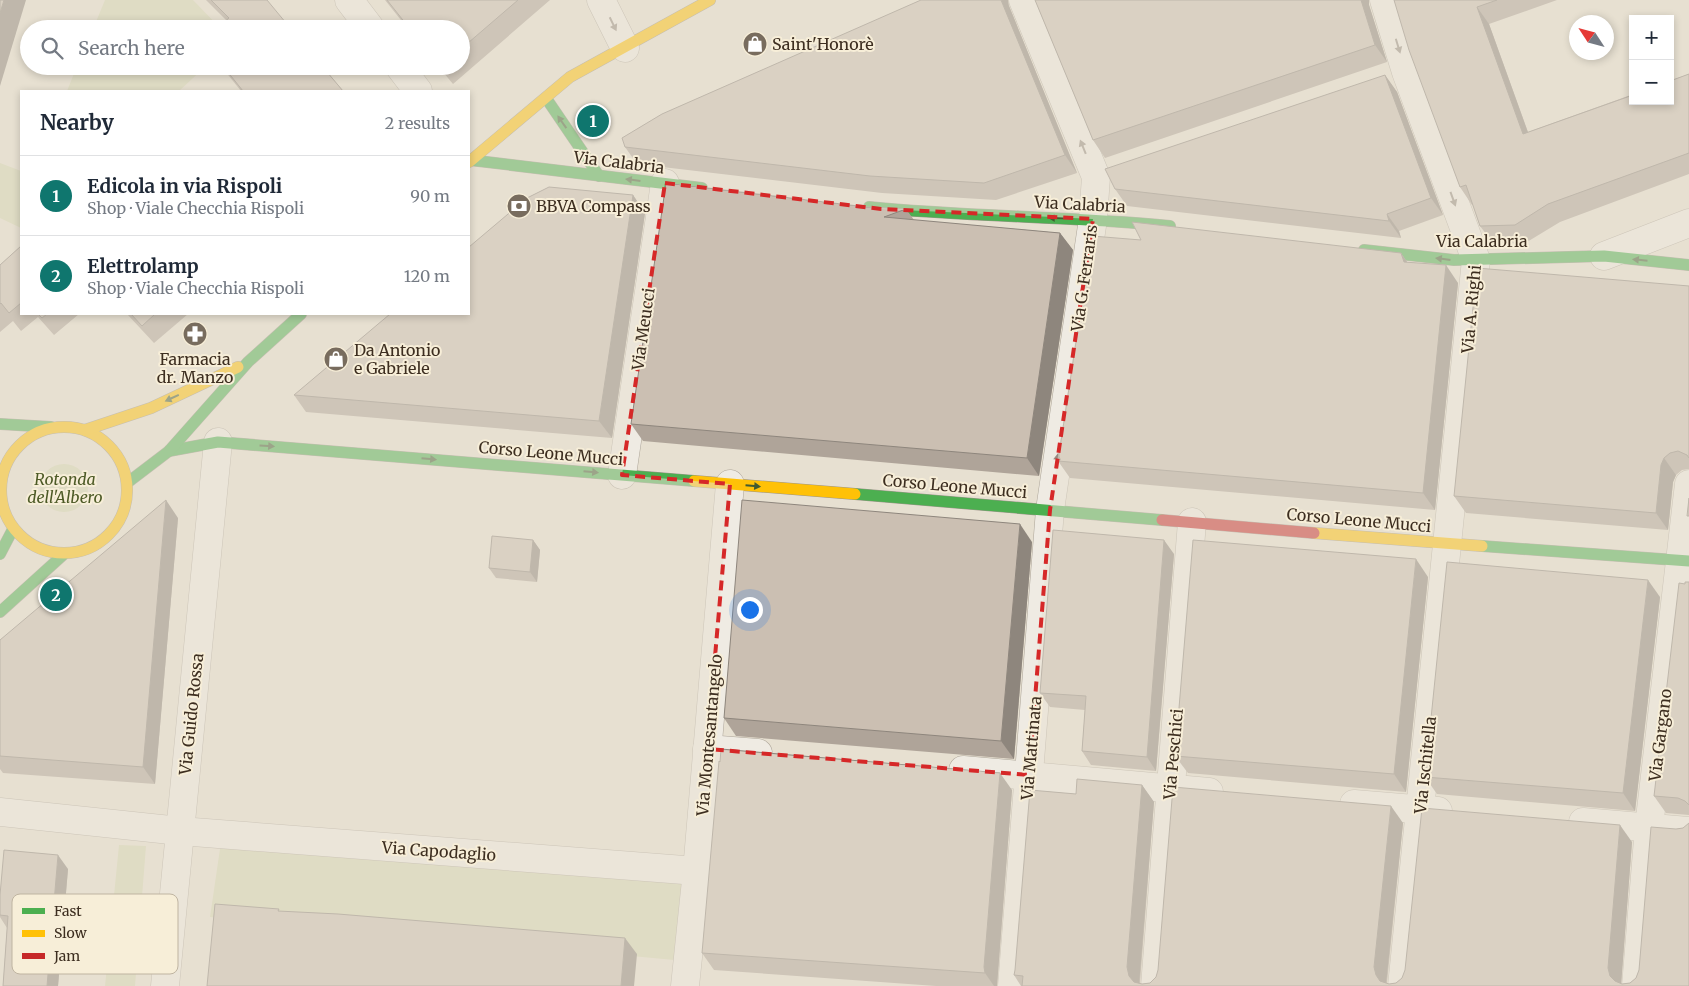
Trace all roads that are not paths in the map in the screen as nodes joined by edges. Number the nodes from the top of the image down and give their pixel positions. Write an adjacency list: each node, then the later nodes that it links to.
1 (349, 0): 6 (street)
2 (601, 0): 7 (street, one-way to 7)
3 (710, 0): 7 (street)
4 (1023, 0): 19 (street, Via G. Ferraris, one-way to 4)
5 (1384, 0): 8 (street, Via A. Righi, one-way to 8)
6 (364, 20)
7 (625, 48): 12 (street)
8 (1406, 72): 10 (street); 24 (street, Via A. Righi, one-way to 24)
9 (406, 75): 11 (street)
10 (1378, 81)
11 (417, 90)
12 (546, 98): 13 (street); 15 (street, one-way to 12)
13 (470, 159)
14 (470, 160): 15 (street, Via Calabria)
15 (599, 176): 16 (street, Via Calabria, one-way to 15)
16 (665, 183): 17 (street, Via Calabria); 33 (street, Via Meucci)
17 (714, 189)
18 (861, 206): 19 (street, Via Calabria, one-way to 18)
19 (1092, 219): 21 (street, Via Calabria); 38 (street, Via G. Ferraris, one-way to 19)
20 (1689, 223): 23 (street)
21 (1181, 228)
22 (1356, 249): 24 (street, Via Calabria, one-way to 22)
23 (1604, 256): 24 (street, Via Calabria); 25 (street, Via Calabria, one-way to 23)
24 (1476, 260): 41 (street, Via A. Righi)
25 (1689, 265)
26 (300, 315): 27 (street)
27 (248, 362): 30 (street, one-way to 30); 32 (street)
28 (0, 424): 29 (street)
29 (58, 427): 30 (street); 34 (street)
30 (84, 430): 35 (street)
31 (218, 442): 32 (street, Corso Leone Mucci); 33 (street, Corso Leone Mucci, one-way to 33); 58 (street, Via Guido Rossa)
32 (169, 451): 35 (street)
33 (622, 475): 36 (street, Corso Leone Mucci)
34 (0, 480): 40 (street)
35 (127, 483): 43 (street)
36 (730, 484): 38 (street, Corso Leone Mucci, one-way to 38); 46 (street, Via Montesantangelo)
37 (1689, 484): 44 (street, Via Gargano)
38 (1050, 510): 39 (street, Corso Leone Mucci); 49 (street, Via Mattinata)
39 (1192, 522): 41 (street, Corso Leone Mucci); 50 (street, Via Peschici)
40 (13, 529): 42 (street); 43 (street)
41 (1448, 544): 44 (street, Corso Leone Mucci); 53 (street, Via Ischitella)
42 (0, 554)
43 (64, 554): 45 (street)
44 (1685, 560): 57 (street, Via Gargano)
45 (0, 612)
46 (707, 749): 47 (street); 60 (street, Via Montesantangelo)
47 (785, 755)
48 (941, 768): 49 (street)
49 (1029, 775): 50 (street); 63 (street, Via Mattinata)
50 (1171, 788): 51 (street); 64 (street, Via Peschici)
51 (1238, 794)
52 (1334, 802): 53 (street)
53 (1421, 810): 55 (street); 65 (street, Via Ischitella)
54 (0, 812): 58 (street, Via Capodaglio)
55 (1460, 813)
56 (1560, 820): 57 (street)
57 (1649, 828): 59 (street); 66 (street, Via Gargano)
58 (180, 831): 60 (street, Via Capodaglio); 61 (street, Via Guido Rossa)
59 (1689, 831)
60 (698, 871): 62 (street, Via Montesantangelo)
61 (174, 894)
62 (685, 986)
63 (1012, 986)
64 (1155, 986)
65 (1402, 986)
66 (1636, 986)

